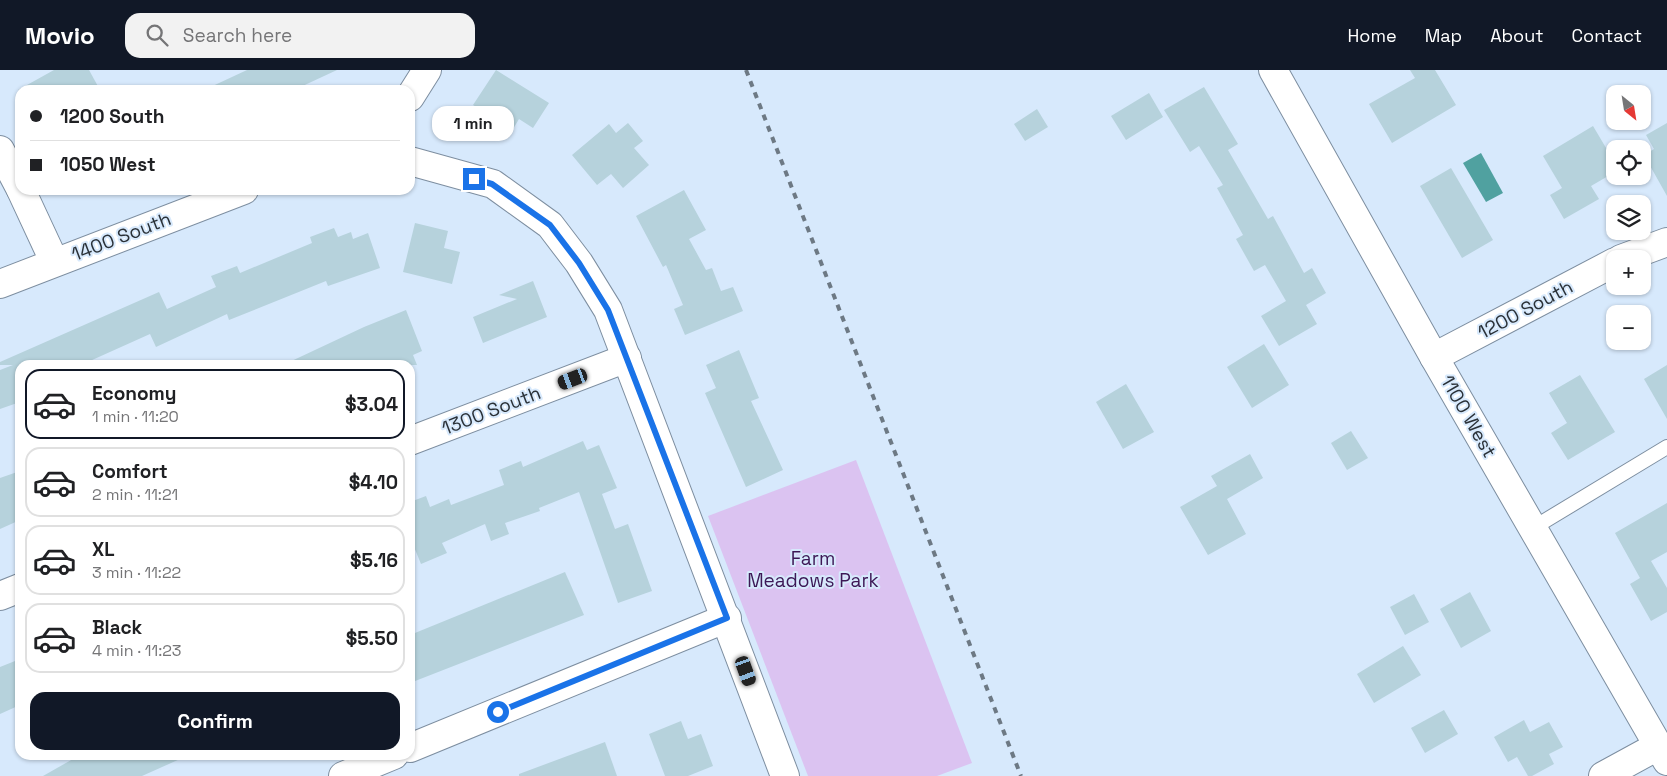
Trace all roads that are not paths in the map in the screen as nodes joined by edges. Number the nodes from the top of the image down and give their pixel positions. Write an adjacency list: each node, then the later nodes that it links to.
1 (427, 70): 3 (street)
2 (1273, 70): 14 (street, 1100 West)
3 (415, 89)
4 (0, 150): 6 (street)
5 (415, 162): 15 (street)
6 (15, 179)
7 (23, 195): 11 (street)
8 (231, 195): 11 (street, 1400 South)
9 (1667, 242): 10 (street)
10 (1645, 250)
11 (54, 261): 13 (street, 1400 South)
12 (1606, 267): 14 (street, 1200 South)
13 (0, 284)
14 (1434, 357): 18 (street, 1100 West)
15 (628, 358): 16 (street, 1300 South); 21 (street)
16 (415, 439)
17 (1667, 447): 18 (lane)
18 (1533, 528): 23 (street, 1100 West)
19 (15, 590): 20 (street)
20 (0, 596)
21 (727, 618): 22 (street); 26 (street)
22 (415, 746)
23 (1662, 754): 27 (street)
24 (382, 760): 25 (street)
25 (343, 776)
26 (785, 776)
27 (1603, 776)

